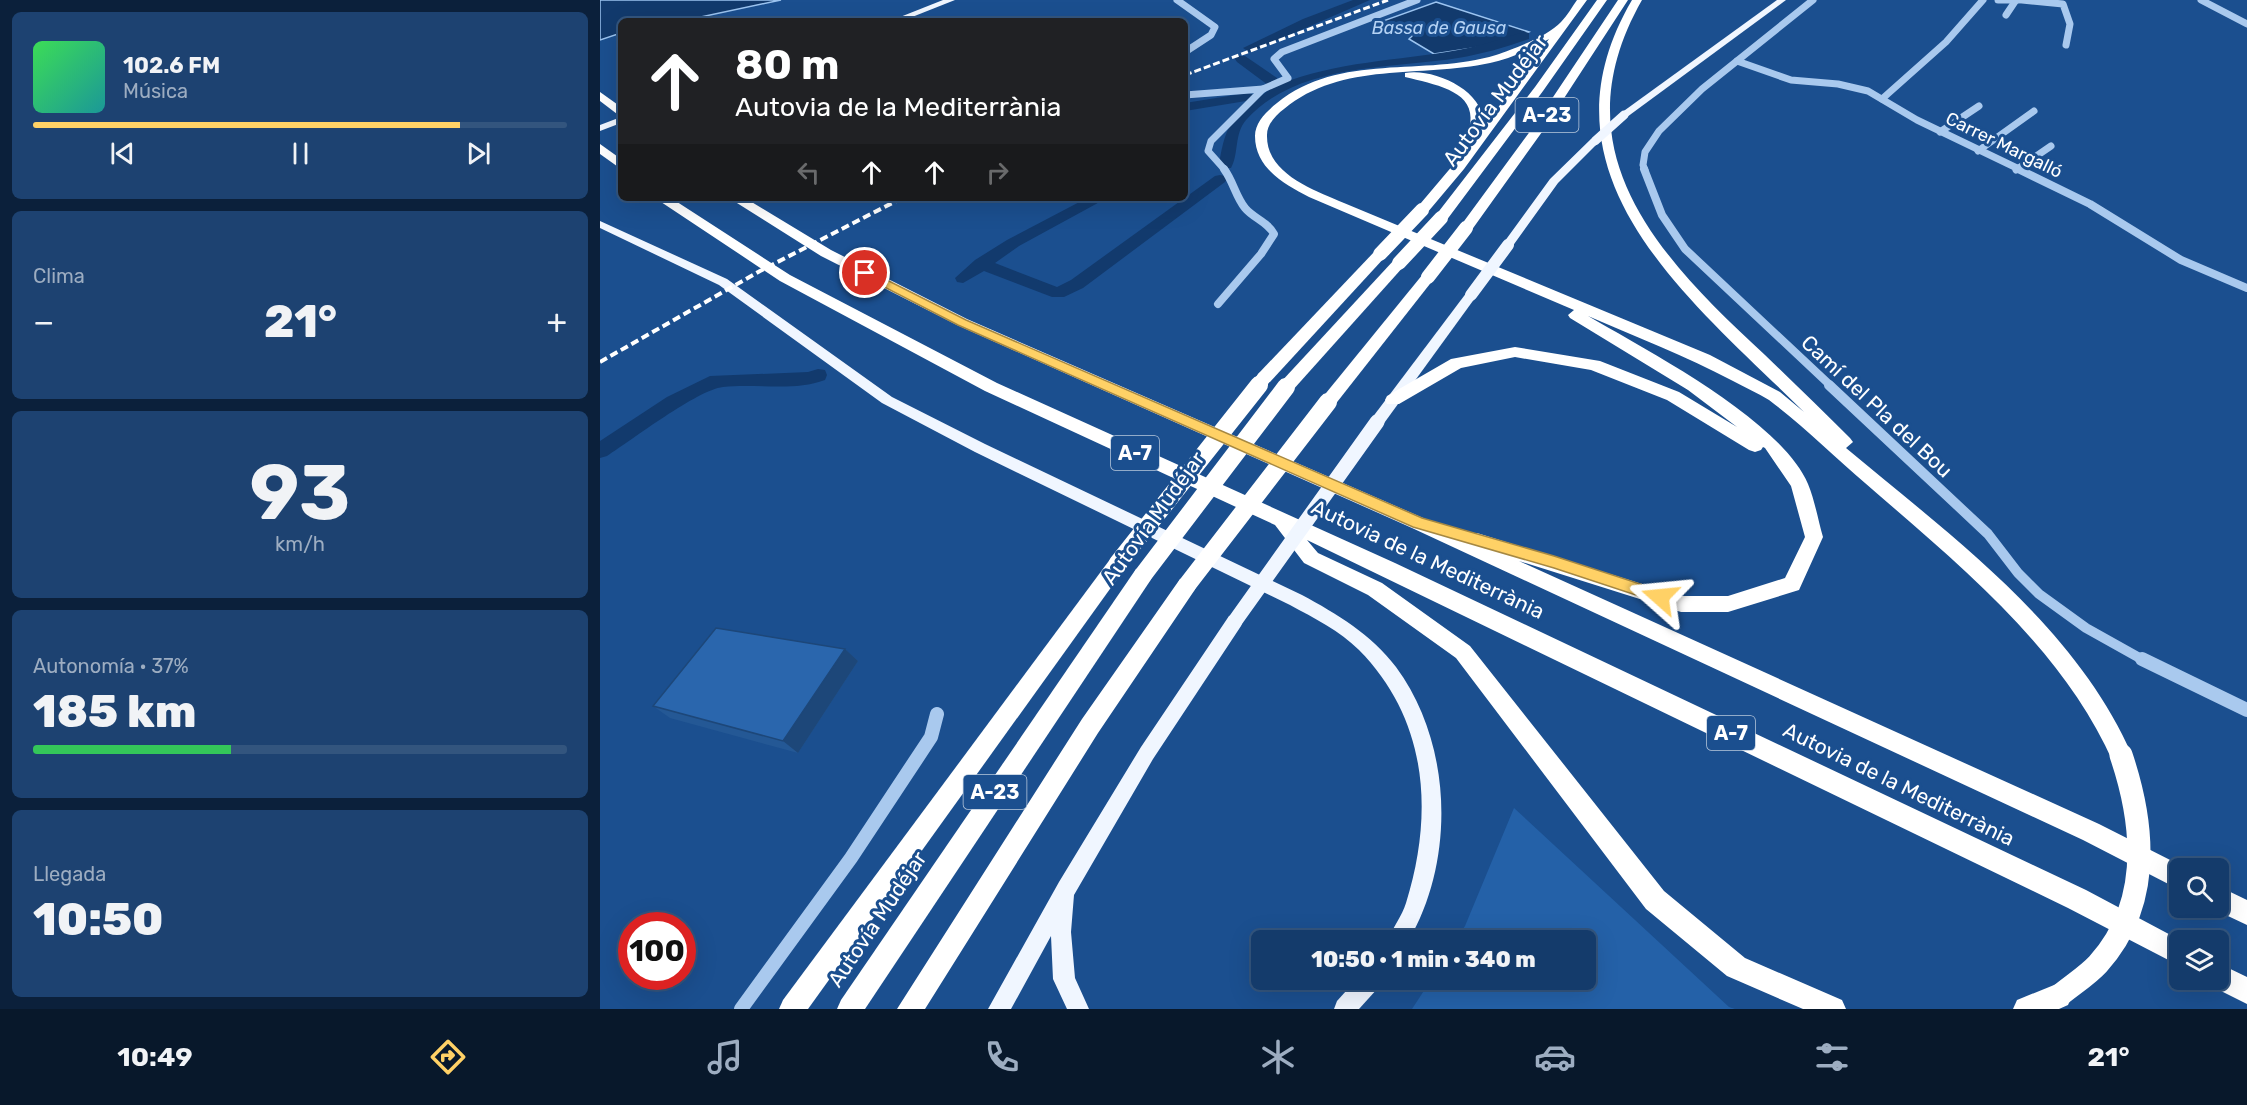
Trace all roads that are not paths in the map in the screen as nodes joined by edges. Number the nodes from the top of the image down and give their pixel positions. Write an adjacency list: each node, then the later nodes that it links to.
1 (951, 0): 15 (main road)
2 (1178, 0): 19 (street)
3 (1418, 0): 22 (street)
4 (1582, 0): 17 (highway)
5 (1602, 0): 62 (highway, Autovía Mudéjar / A-23, bridge)
6 (1623, 0): 63 (highway, A-23, bridge)
7 (1637, 0): 48 (highway)
8 (1782, 0): 44 (main road, bridge)
9 (1813, 0): 20 (street, Camí del Pla del Bou)
10 (1983, 0): 25 (street)
11 (1998, 0): 12 (street)
12 (2019, 0): 14 (street); 18 (street)
13 (2201, 0): 16 (street)
14 (2006, 15)
15 (902, 18)
16 (2247, 24)
17 (1563, 26): 21 (highway); 39 (highway)
18 (2066, 45)
19 (1188, 50)
20 (1737, 61): 25 (street, Carrer Margalló); 49 (street, Camí del Pla del Bou)
21 (1362, 74): 39 (highway); 41 (highway)
22 (1263, 89): 23 (street); 43 (street)
23 (1188, 94)
24 (600, 95): 27 (highway)
25 (1882, 99): 31 (street, Carrer Margalló)
26 (1979, 106): 31 (street)
27 (618, 110)
28 (2034, 111): 34 (street)
29 (618, 121): 30 (main road)
30 (600, 128)
31 (1940, 132): 34 (street, Carrer Margalló)
32 (2051, 146): 36 (street)
33 (600, 148): 35 (highway)
34 (1978, 151): 36 (street, Carrer Margalló)
35 (618, 163)
36 (2016, 170): 42 (street, Carrer Margalló)
37 (667, 201): 46 (highway, Autovia de la Mediterrània / A-7)
38 (741, 201): 47 (highway, Autovia de la Mediterrània / A-7)
39 (1422, 210): 61 (highway, bridge)
40 (600, 224): 55 (main road)
41 (1524, 285): 45 (highway); 48 (highway)
42 (2247, 288)
43 (1218, 304)
44 (1393, 400): 45 (highway); 52 (main road, bridge)
45 (1799, 484): 47 (highway)
46 (1279, 519): 56 (highway, Autovia de la Mediterrània / A-7); 67 (highway)
47 (1418, 523): 51 (highway, Autovia de la Mediterrània / A-7)
48 (1964, 558): 68 (highway, bridge)
49 (2247, 710)
50 (938, 714): 60 (street)
51 (2169, 872)
52 (1066, 889): 64 (main road); 65 (main road)
53 (2229, 904): 54 (highway)
54 (2247, 913)
55 (1403, 930)
56 (2169, 948)
57 (2229, 982): 59 (highway)
58 (1362, 990): 66 (main road)
59 (2247, 991)
60 (741, 1009)
61 (792, 1009)
62 (850, 1009)
63 (910, 1009)
64 (999, 1009)
65 (1078, 1009)
66 (1346, 1009)
67 (1833, 1009)
68 (2026, 1009)

